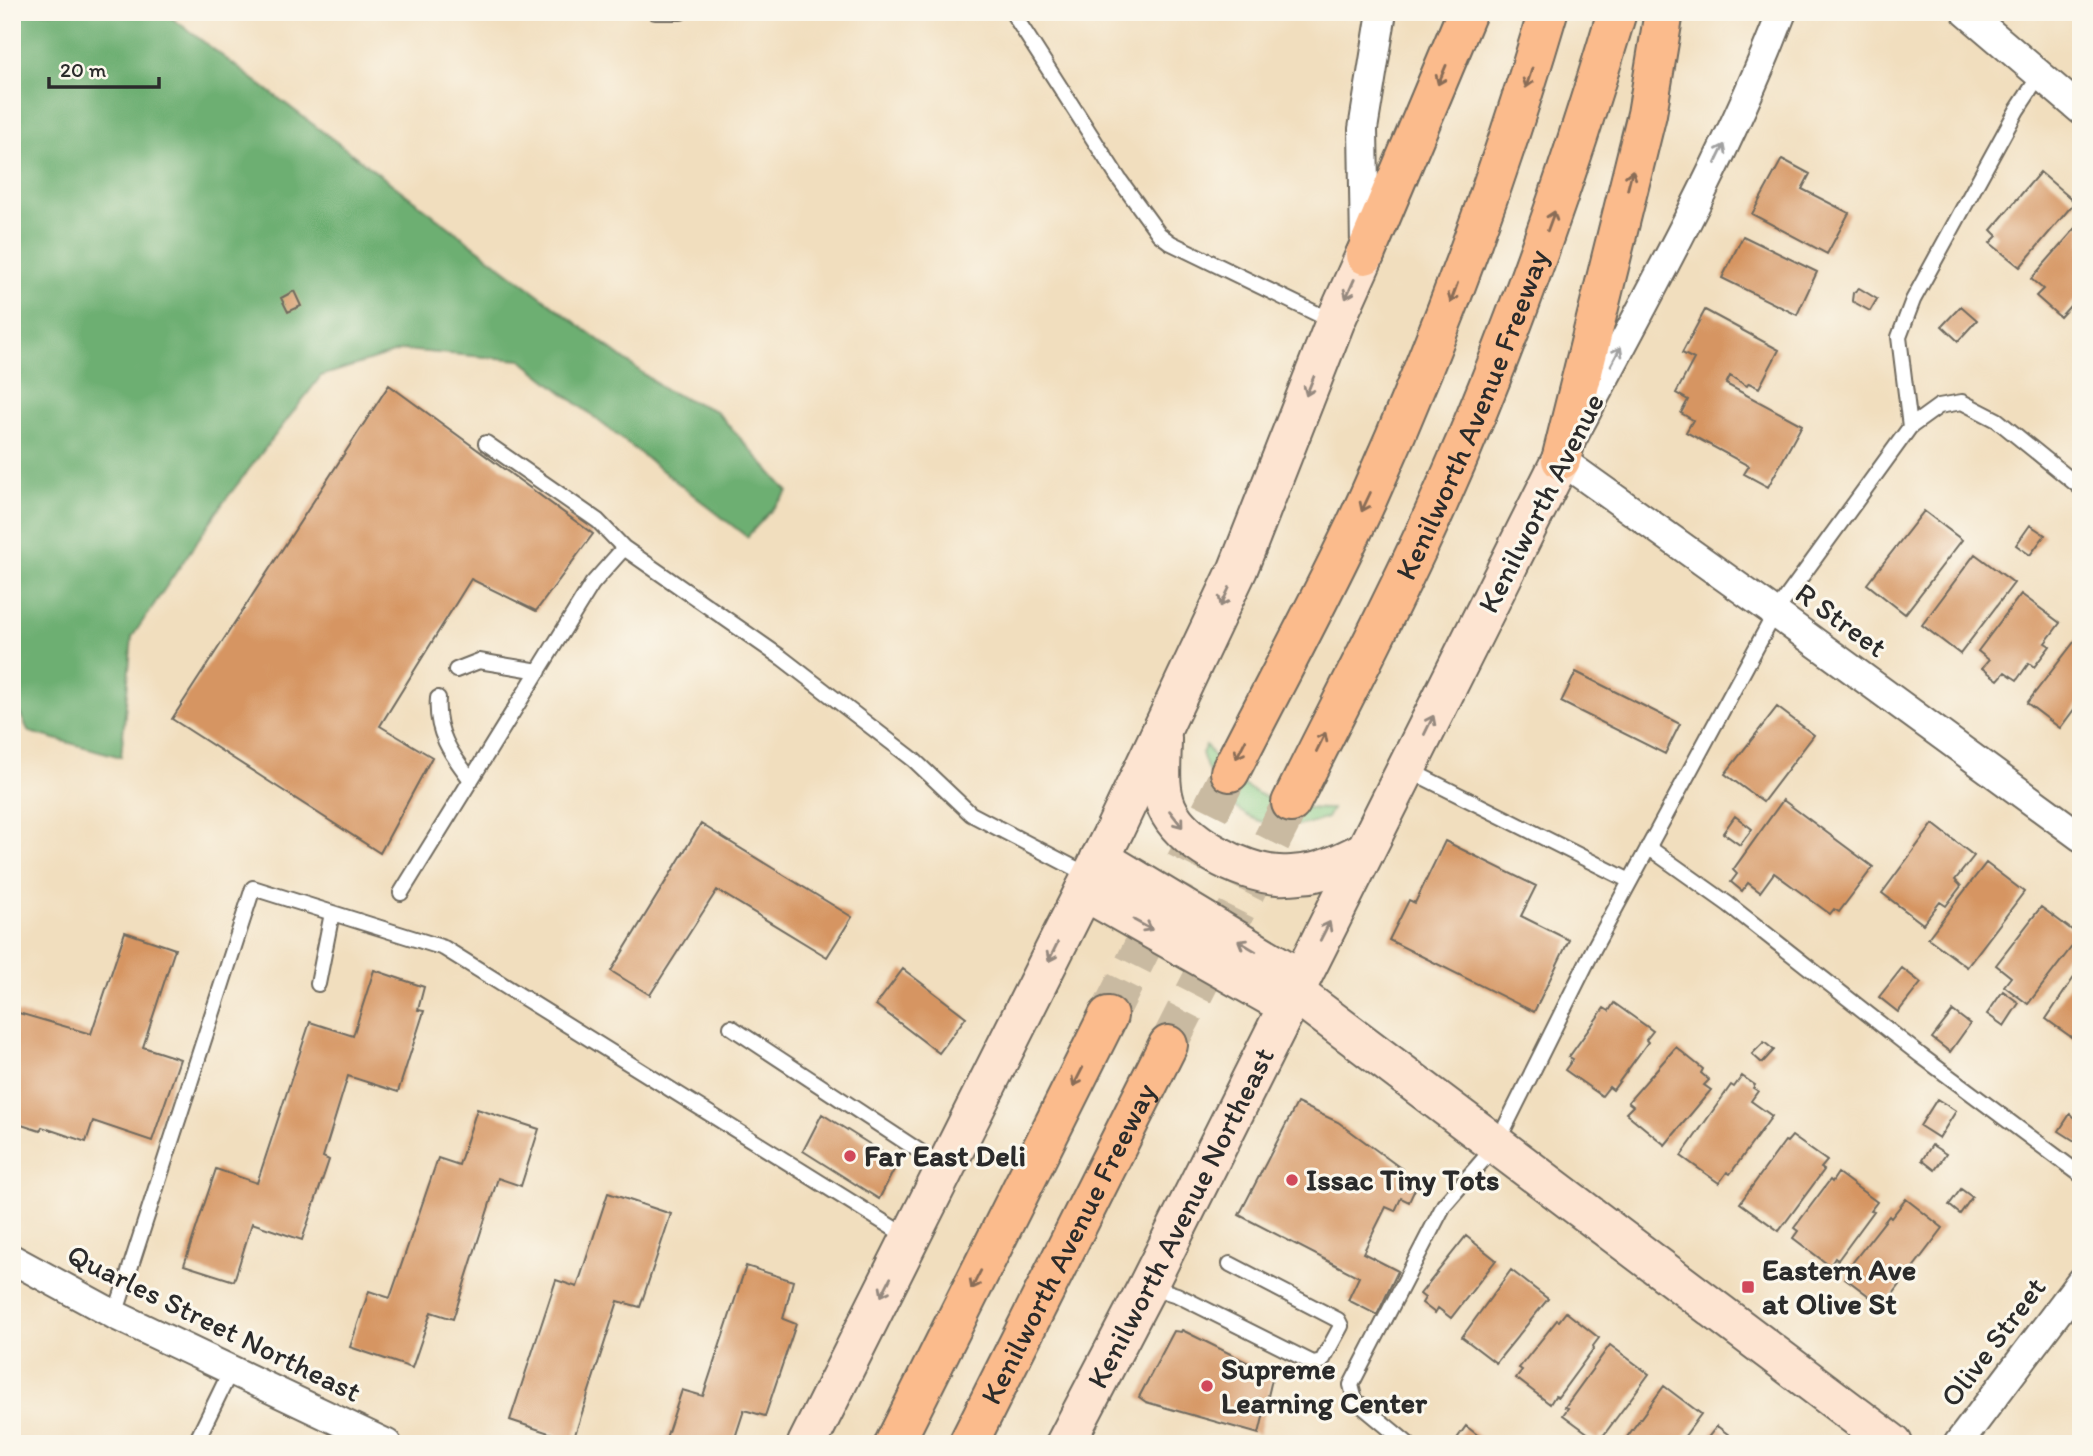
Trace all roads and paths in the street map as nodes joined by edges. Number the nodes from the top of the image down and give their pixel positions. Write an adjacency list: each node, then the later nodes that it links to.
1 (654, 12): 2 (lane)
2 (681, 12)
3 (1012, 12): 14 (lane)
4 (1382, 12): 13 (street)
5 (1467, 12): 13 (highway, one-way to 13)
6 (1548, 12): 26 (highway, Kenilworth Avenue Freeway, one-way to 26)
7 (1618, 12): 28 (highway, Kenilworth Avenue Freeway, one-way to 7)
8 (1664, 12): 17 (highway, one-way to 8)
9 (1782, 12): 17 (street, Kenilworth Avenue, one-way to 9)
10 (1966, 12): 11 (street)
11 (2040, 75): 12 (street); 15 (lane)
12 (2081, 110)
13 (1365, 255): 14 (main road, one-way to 14)
14 (1335, 322): 24 (main road, one-way to 24)
15 (1910, 427): 18 (lane); 20 (lane)
16 (486, 443): 19 (lane)
17 (1561, 460): 20 (street, R Street); 25 (main road, Kenilworth Avenue, one-way to 17)
18 (2081, 488)
19 (624, 548): 22 (lane); 32 (lane)
20 (1775, 613): 29 (street, R Street); 30 (lane)
21 (456, 670): 22 (lane)
22 (539, 671): 27 (lane)
23 (438, 698): 27 (lane)
24 (1162, 730): 31 (main road, one-way to 31); 32 (main road)
25 (1407, 770): 31 (main road, Kenilworth Avenue); 33 (lane)
26 (1230, 772)
27 (471, 780): 34 (lane)
28 (1291, 803)
29 (2081, 836)
30 (1648, 847): 33 (lane); 43 (lane)
31 (1365, 851): 37 (main road, Kenilworth Avenue, one-way to 31)
32 (1092, 875): 37 (main road); 42 (main road, one-way to 42)
33 (1630, 881): 41 (lane)
34 (401, 893)
35 (332, 913): 36 (lane); 44 (lane); 49 (lane)
36 (318, 984)
37 (1294, 992): 41 (main road); 48 (main road, Kenilworth Avenue Northeast)
38 (1108, 1016): 54 (highway, one-way to 54)
39 (732, 1027): 42 (lane)
40 (1168, 1045): 55 (highway, Kenilworth Avenue Freeway)
41 (1496, 1144): 57 (lane); 58 (main road)
42 (946, 1168): 44 (main road)
43 (2081, 1175)
44 (910, 1239): 53 (main road, one-way to 53)
45 (12, 1259): 49 (street, Quarles Street Northeast)
46 (1230, 1264): 48 (lane)
47 (2081, 1281): 59 (street, Olive Street)
48 (1148, 1285): 56 (main road, Kenilworth Avenue Northeast)
49 (115, 1315): 50 (street, Quarles Street Northeast)
50 (231, 1370): 51 (street, Quarles Street Northeast); 52 (lane)
51 (377, 1442)
52 (195, 1444)
53 (807, 1444)
54 (894, 1444)
55 (968, 1444)
56 (1065, 1444)
57 (1408, 1444)
58 (1893, 1444)
59 (1958, 1444)

